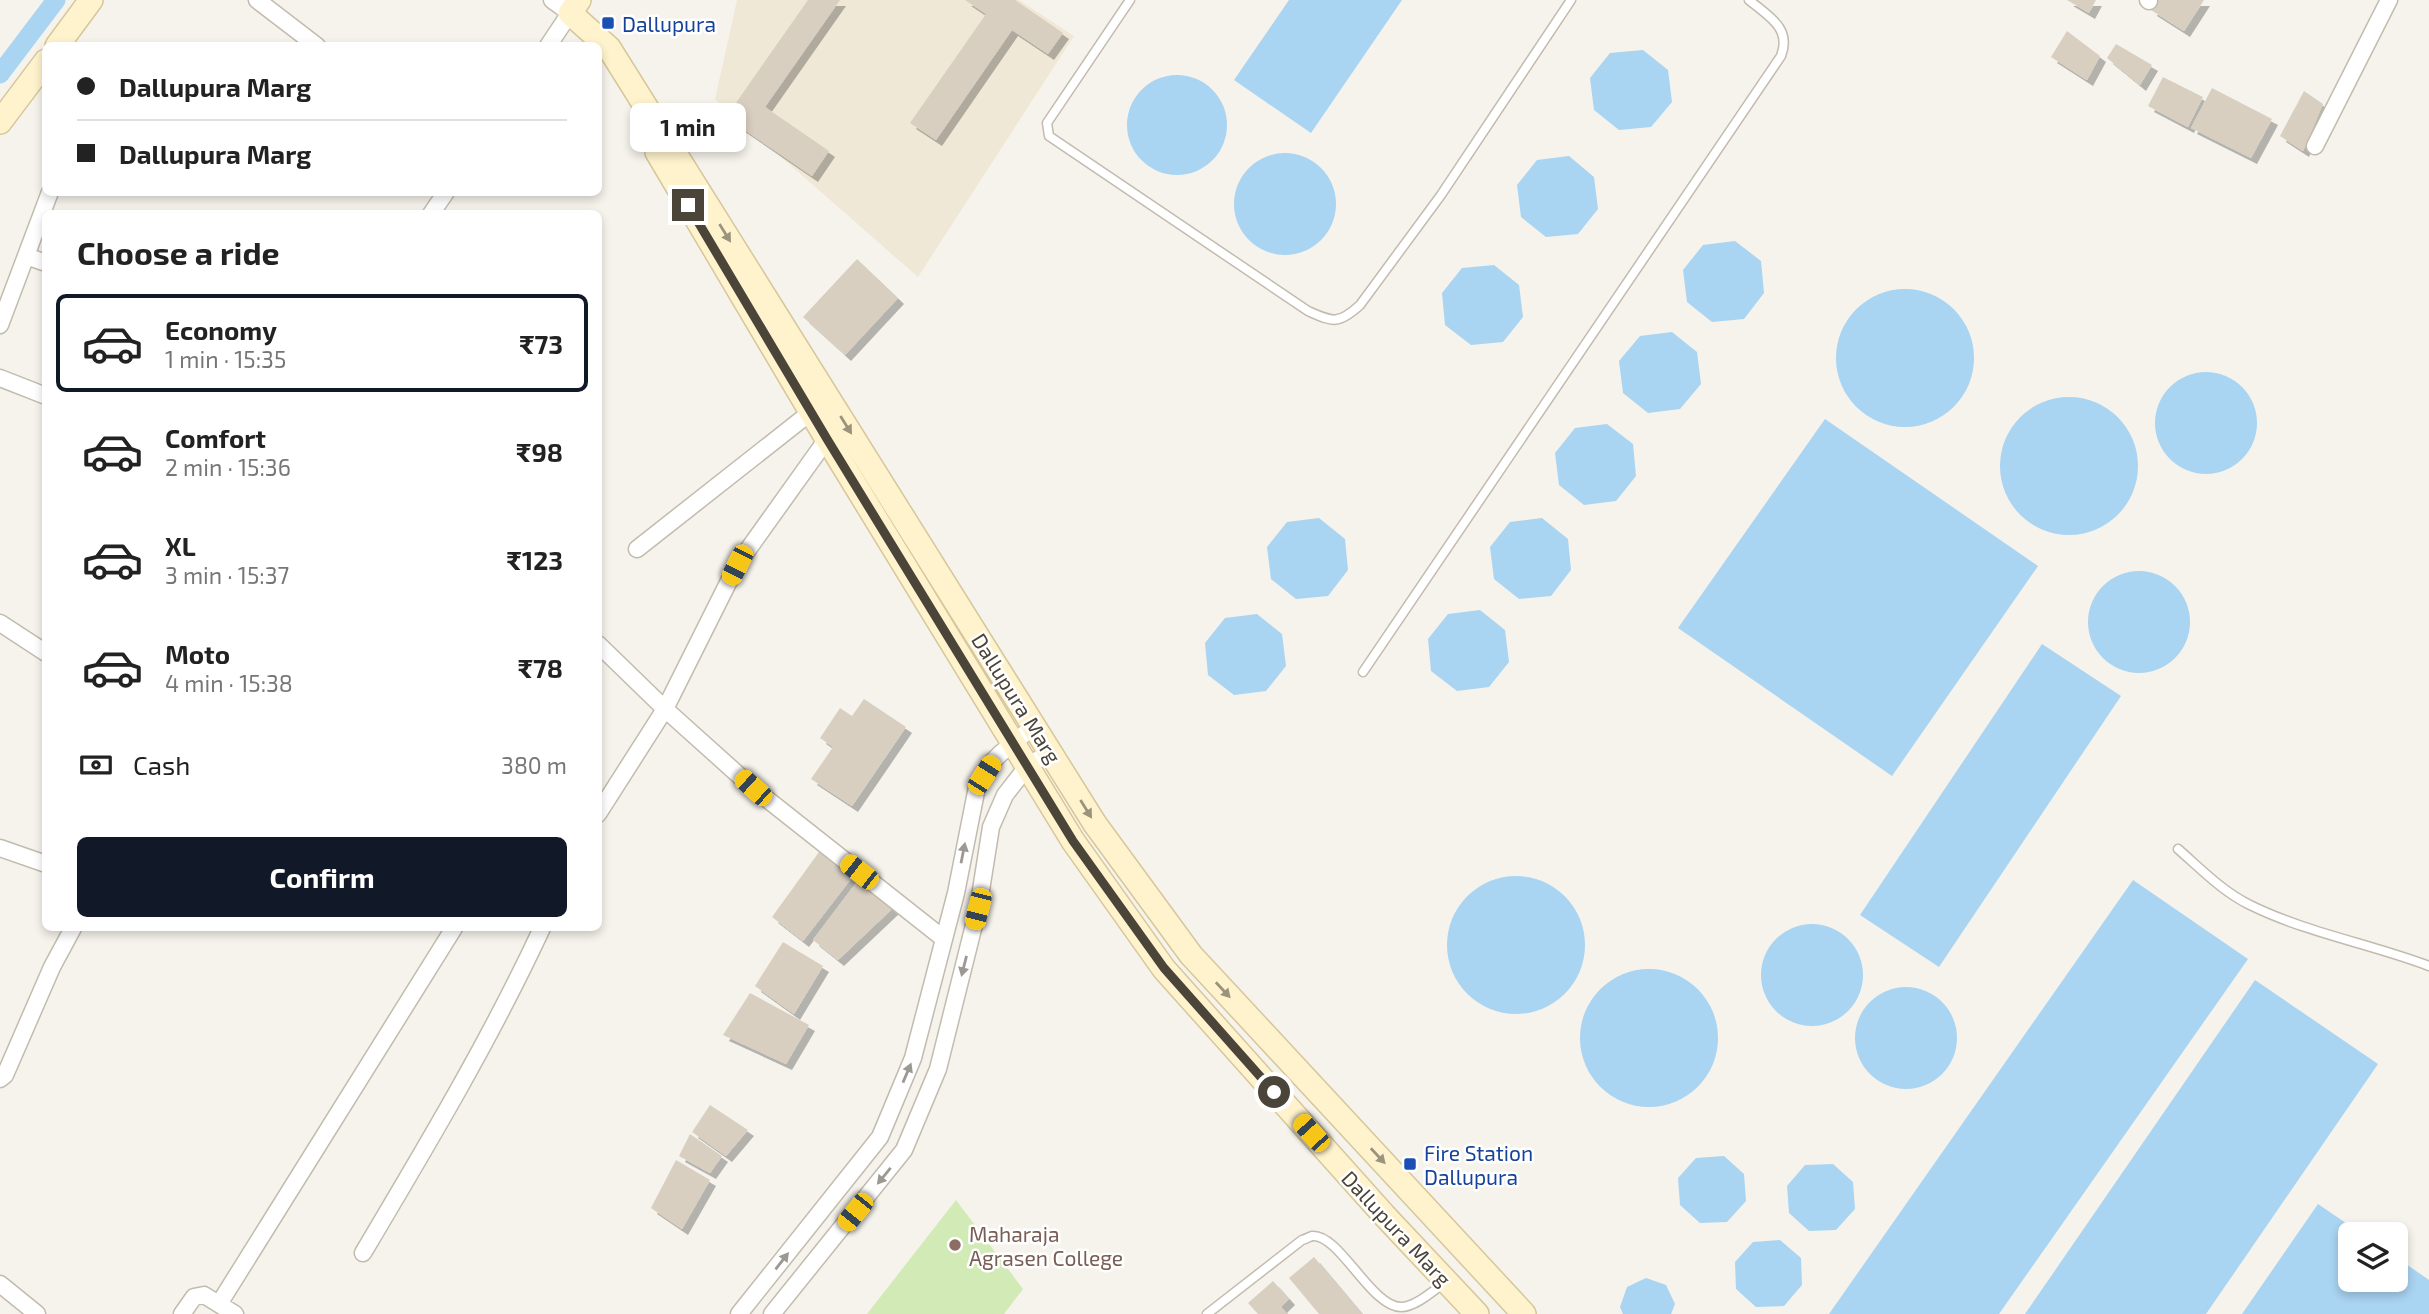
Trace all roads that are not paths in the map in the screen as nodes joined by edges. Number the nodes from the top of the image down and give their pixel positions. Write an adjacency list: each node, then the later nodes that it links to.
1 (91, 0): 9 (main road)
2 (257, 0): 10 (street)
3 (1130, 0): 4 (lane)
4 (1571, 0)
5 (1749, 0): 29 (lane)
6 (2389, 0): 16 (street)
7 (567, 4): 8 (main road, Dallupura Marg); 11 (street)
8 (593, 40)
9 (60, 42)
10 (312, 42)
11 (550, 42)
12 (602, 44): 31 (main road, Dallupura Marg, one-way to 31)
13 (602, 65): 23 (main road, Dallupura Marg)
14 (42, 66): 15 (main road)
15 (0, 122)
16 (2315, 146)
17 (42, 213): 18 (street)
18 (26, 256): 19 (street); 20 (street)
19 (42, 262)
20 (0, 325)
21 (0, 378): 22 (street)
22 (42, 394)
23 (811, 412): 24 (main road, Dallupura Marg); 25 (street)
24 (827, 439): 30 (street); 32 (main road, Dallupura Marg)
25 (637, 549)
26 (0, 623): 28 (street)
27 (602, 648): 30 (street)
28 (42, 650)
29 (1363, 672)
30 (664, 709): 35 (street); 42 (street)
31 (1034, 726): 32 (street); 33 (main road, Dallupura Marg)
32 (1013, 744): 34 (main road, Dallupura Marg); 42 (street, one-way to 32)
33 (1049, 751): 34 (street); 56 (main road, Dallupura Marg, one-way to 56)
34 (1026, 768): 46 (main road, Dallupura Marg); 53 (street, one-way to 53)
35 (602, 808)
36 (0, 848): 38 (street)
37 (2178, 849): 43 (lane)
38 (42, 863)
39 (71, 931): 44 (street)
40 (452, 931): 48 (street)
41 (541, 931): 45 (street)
42 (944, 939): 52 (street, one-way to 42)
43 (2429, 966)
44 (0, 1079)
45 (363, 1253)
46 (1447, 1282): 54 (lane); 55 (main road, Dallupura Marg)
47 (0, 1284): 49 (street)
48 (219, 1304): 50 (street); 51 (street)
49 (37, 1314)
50 (182, 1314)
51 (234, 1314)
52 (739, 1314)
53 (772, 1314)
54 (1207, 1314)
55 (1477, 1314)
56 (1524, 1314)

